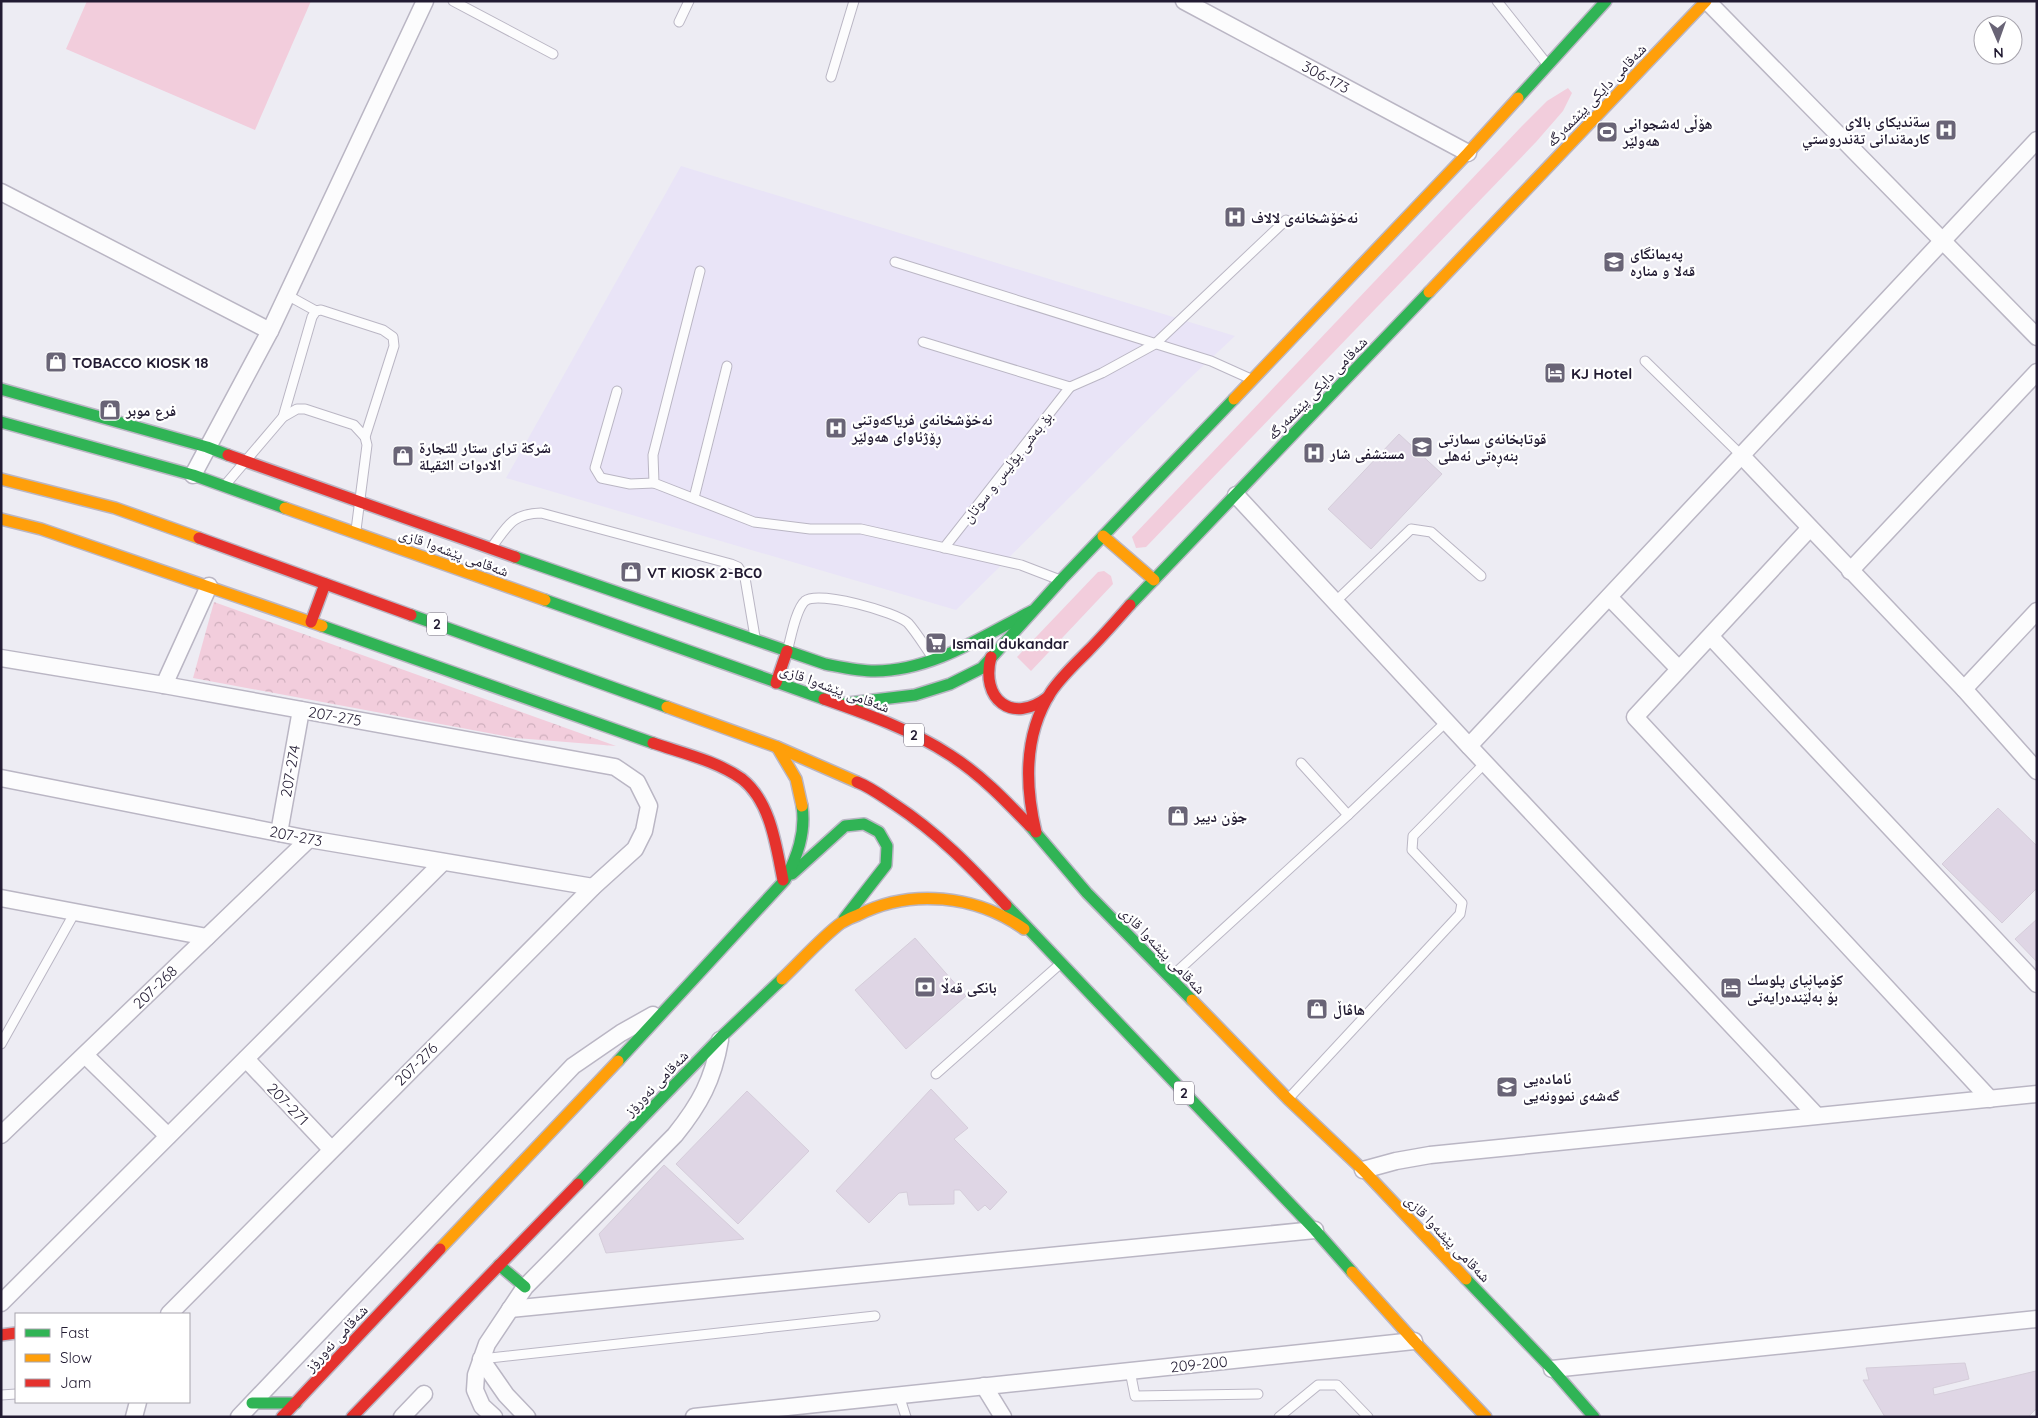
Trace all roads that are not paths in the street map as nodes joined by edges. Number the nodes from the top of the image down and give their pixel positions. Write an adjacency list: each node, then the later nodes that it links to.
1 (426, 1): 20 (street)
2 (453, 1): 10 (lane)
3 (689, 1): 9 (lane)
4 (854, 1): 12 (lane)
5 (1184, 1): 14 (street, 306-173)
6 (1497, 1): 11 (lane)
7 (1606, 1): 11 (main road)
8 (1706, 1): 17 (street); 43 (main road, شەقامی دایکی پێشمەرگە)
9 (679, 22)
10 (553, 54)
11 (1549, 66): 14 (main road)
12 (831, 77)
13 (2037, 140): 17 (street)
14 (1468, 153): 29 (main road)
15 (1, 192): 22 (street)
16 (1286, 220): 25 (lane)
17 (1942, 241): 23 (street); 37 (street)
18 (895, 262): 25 (lane)
19 (700, 271): 41 (lane)
20 (287, 295): 21 (lane); 22 (street)
21 (316, 311): 33 (lane); 35 (lane)
22 (270, 331): 36 (street)
23 (2037, 337)
24 (923, 342): 30 (lane)
25 (1155, 344): 29 (lane); 30 (lane)
26 (1645, 361): 37 (lane)
27 (727, 366): 44 (lane)
28 (2037, 372): 52 (street)
29 (1253, 379): 49 (main road)
30 (1070, 387): 51 (lane, بۆ بەشی پۆلیس و سوتان)
31 (1, 389): 36 (main road)
32 (617, 391): 41 (lane)
33 (283, 417): 35 (lane); 38 (lane)
34 (1, 422): 39 (main road, شەقامی پێشەوا قازی / 2)
35 (365, 437): 45 (lane)
36 (207, 447): 38 (main road); 39 (street)
37 (1741, 455): 47 (street); 58 (street)
38 (246, 461): 42 (lane); 45 (main road)
39 (192, 475): 42 (main road, شەقامی پێشەوا قازی / 2)
40 (1, 479): 56 (main road, 2)
41 (654, 483): 44 (lane)
42 (225, 486): 48 (main road, شەقامی پێشەوا قازی / 2)
43 (1236, 495): 55 (main road, شەقامی دایکی پێشمەرگە); 59 (street)
44 (694, 498): 51 (lane)
45 (360, 503): 48 (lane); 50 (main road)
46 (1, 519): 57 (main road)
47 (1810, 528): 52 (street); 63 (street)
48 (356, 533): 70 (main road, شەقامی پێشەوا قازی / 2)
49 (1103, 536): 54 (main road); 55 (main road)
50 (491, 548): 64 (main road); 64 (lane)
51 (944, 548): 54 (lane)
52 (1850, 571): 72 (street)
53 (1481, 576): 59 (lane)
54 (1060, 580): 61 (main road)
55 (1154, 580): 73 (main road, شەقامی دایکی پێشمەرگە)
56 (325, 584): 62 (main road); 78 (main road, 2)
57 (209, 586): 62 (main road); 71 (street)
58 (1609, 596): 69 (street); 77 (street)
59 (1335, 602): 76 (street)
60 (2037, 610): 72 (street)
61 (1032, 611): 66 (main road); 68 (main road)
62 (311, 622): 89 (main road)
63 (1711, 637): 69 (street); 98 (street)
64 (755, 640): 65 (main road)
65 (787, 651): 68 (main road); 68 (lane); 70 (main road)
66 (991, 657): 73 (main road); 74 (main road)
67 (1, 658): 71 (street, 207-275)
68 (935, 660)
69 (1679, 669): 107 (street)
70 (776, 683): 74 (main road, شەقامی پێشەوا قازی / 2)
71 (164, 685): 75 (street, 207-275)
72 (1964, 689): 81 (street)
73 (1048, 697): 86 (main road, شەقامی دایکی پێشمەرگە)
74 (839, 704): 86 (main road, شەقامی پێشەوا قازی / 2)
75 (301, 710): 83 (street, 207-275); 85 (street, 207-274)
76 (1446, 722): 77 (street); 84 (lane)
77 (1469, 746): 80 (street)
78 (777, 747): 89 (main road, شەقامی نەورۆز); 94 (main road, 2)
79 (1301, 763): 84 (lane)
80 (1485, 763): 106 (lane); 108 (street)
81 (2037, 771)
82 (1, 778): 85 (street, 207-273)
83 (649, 806): 90 (street, 207-276)
84 (1348, 816): 97 (lane)
85 (279, 832): 87 (street, 207-273)
86 (1036, 832): 97 (main road, شەقامی پێشەوا قازی / 2)
87 (310, 838): 88 (street, 207-273); 95 (street, 207-268)
88 (443, 862): 90 (street, 207-273); 103 (street)
89 (784, 880): 93 (main road); 99 (main road, شەقامی نەورۆز)
90 (593, 887): 111 (street, 207-276)
91 (1, 898): 92 (street)
92 (75, 912): 95 (street); 101 (lane)
93 (841, 924): 94 (main road, شەقامی نەورۆز); 100 (main road, شەقامی نەورۆز)
94 (1034, 936): 96 (main road, 2)
95 (207, 937): 102 (street, 207-268)
96 (1061, 964): 104 (lane); 113 (main road, 2)
97 (1170, 978): 106 (main road, شەقامی پێشەوا قازی / 2)
98 (2037, 984)
99 (668, 1008): 134 (street); 135 (main road, شەقامی نەورۆز)
100 (720, 1038): 114 (main road, شەقامی نەورۆز); 115 (street)
101 (1, 1044)
102 (85, 1055): 109 (street, 207-268); 110 (street)
103 (246, 1059): 110 (street); 111 (street, 207-271)
104 (936, 1074)
105 (2037, 1094): 107 (street)
106 (1288, 1099): 112 (main road, شەقامی پێشەوا قازی / 2)
107 (1990, 1099): 108 (street)
108 (1816, 1115): 112 (street)
109 (1, 1135)
110 (168, 1136): 116 (street)
111 (331, 1149): 118 (street, 207-276)
112 (1362, 1170): 125 (main road, شەقامی پێشەوا قازی / 2)
113 (1315, 1230): 117 (street); 123 (main road, 2)
114 (499, 1265): 115 (main road); 139 (main road, شەقامی نەورۆز)
115 (525, 1287): 117 (street)
116 (1, 1303)
117 (510, 1309): 124 (street)
118 (170, 1313)
119 (875, 1316): 124 (lane)
120 (2037, 1319): 125 (street)
121 (15, 1333): 122 (main road)
122 (1, 1335)
123 (1414, 1341): 126 (street, 209-200); 148 (main road, 2)
124 (481, 1359): 141 (street); 142 (street)
125 (1552, 1369): 149 (main road, شەقامی پێشەوا قازی / 2)
126 (1130, 1371): 127 (street, 209-200); 130 (lane)
127 (984, 1386): 132 (street, 209-200); 145 (street)
128 (15, 1394): 131 (lane)
129 (424, 1394): 140 (street)
130 (1258, 1394)
131 (1, 1395)
132 (898, 1395): 143 (street, 209-200); 144 (lane)
133 (138, 1403): 136 (street)
134 (252, 1403): 135 (main road); 137 (street)
135 (296, 1403): 138 (main road, شەقامی نەورۆز)
136 (134, 1417)
137 (239, 1417)
138 (282, 1417)
139 (352, 1417)
140 (402, 1417)
141 (494, 1417)
142 (527, 1417)
143 (694, 1417)
144 (906, 1417)
145 (1002, 1417)
146 (1279, 1417): 147 (lane)
147 (1368, 1417)
148 (1486, 1417)
149 (1594, 1417)

